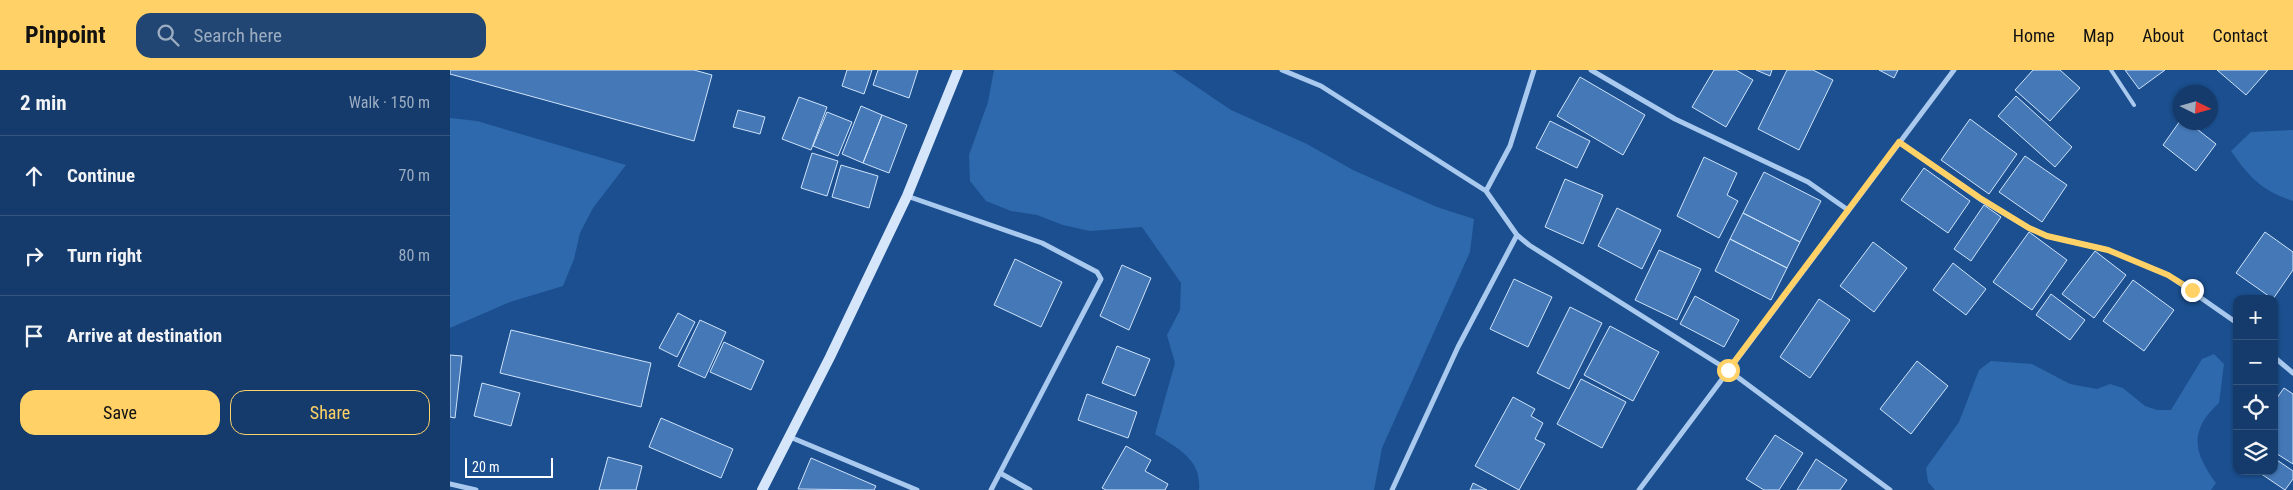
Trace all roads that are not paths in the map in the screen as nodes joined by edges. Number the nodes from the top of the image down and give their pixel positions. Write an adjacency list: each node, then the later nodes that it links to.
1 (958, 70): 10 (street)
2 (1282, 70): 9 (street)
3 (1534, 70): 9 (street)
4 (1591, 70): 11 (street)
5 (1954, 70): 8 (street)
6 (2111, 70): 7 (lane)
7 (2134, 104)
8 (1899, 142): 11 (street); 13 (street)
9 (1486, 191): 12 (street)
10 (907, 196): 17 (street); 18 (street)
11 (1848, 210): 15 (street)
12 (1517, 235): 15 (street); 25 (street)
13 (2233, 320)
14 (2278, 361): 16 (street)
15 (1728, 370): 26 (street); 27 (street)
16 (2293, 374)
17 (790, 437): 21 (street); 22 (street)
18 (1000, 473): 23 (street); 24 (street)
19 (450, 484): 20 (street)
20 (476, 490)
21 (762, 490)
22 (917, 490)
23 (991, 490)
24 (1030, 490)
25 (1392, 490)
26 (1640, 490)
27 (1890, 490)

